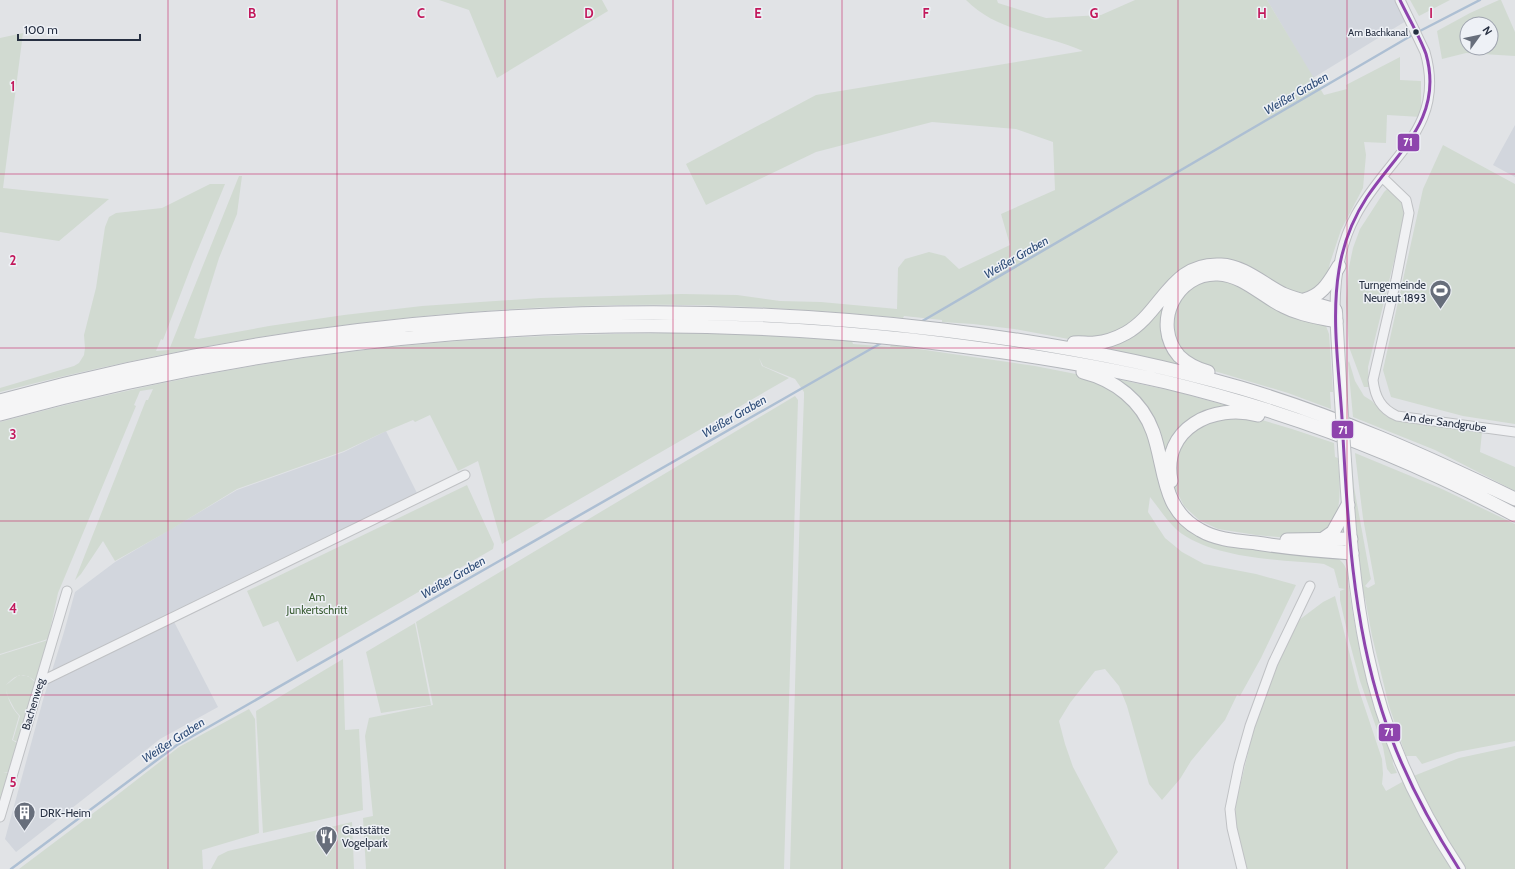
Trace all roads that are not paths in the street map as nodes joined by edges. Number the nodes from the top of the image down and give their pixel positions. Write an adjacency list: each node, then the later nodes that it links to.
1 (1400, 0): 2 (street)
2 (1382, 177): 3 (street); 12 (street, An der Sandgrube)
3 (1339, 266): 4 (highway); 5 (street)
4 (1304, 300): 5 (highway); 6 (highway)
5 (1336, 315): 8 (highway); 15 (main road, bridge)
6 (1052, 346): 8 (highway); 9 (highway)
7 (1034, 356): 10 (highway); 11 (highway); 19 (highway)
8 (1242, 388): 14 (highway)
9 (0, 400)
10 (0, 414)
11 (1313, 427): 16 (highway); 17 (highway)
12 (1515, 432)
13 (465, 475): 22 (street)
14 (1515, 499)
15 (1348, 504): 17 (highway); 18 (main road)
16 (1515, 515)
17 (1323, 539): 18 (highway)
18 (1351, 539): 19 (main road)
19 (1352, 553): 25 (main road)
20 (1310, 586): 24 (street)
21 (67, 591): 22 (street, Bachenweg)
22 (40, 682): 23 (street, Bachenweg)
23 (0, 817)
24 (1242, 869)
25 (1459, 869)

